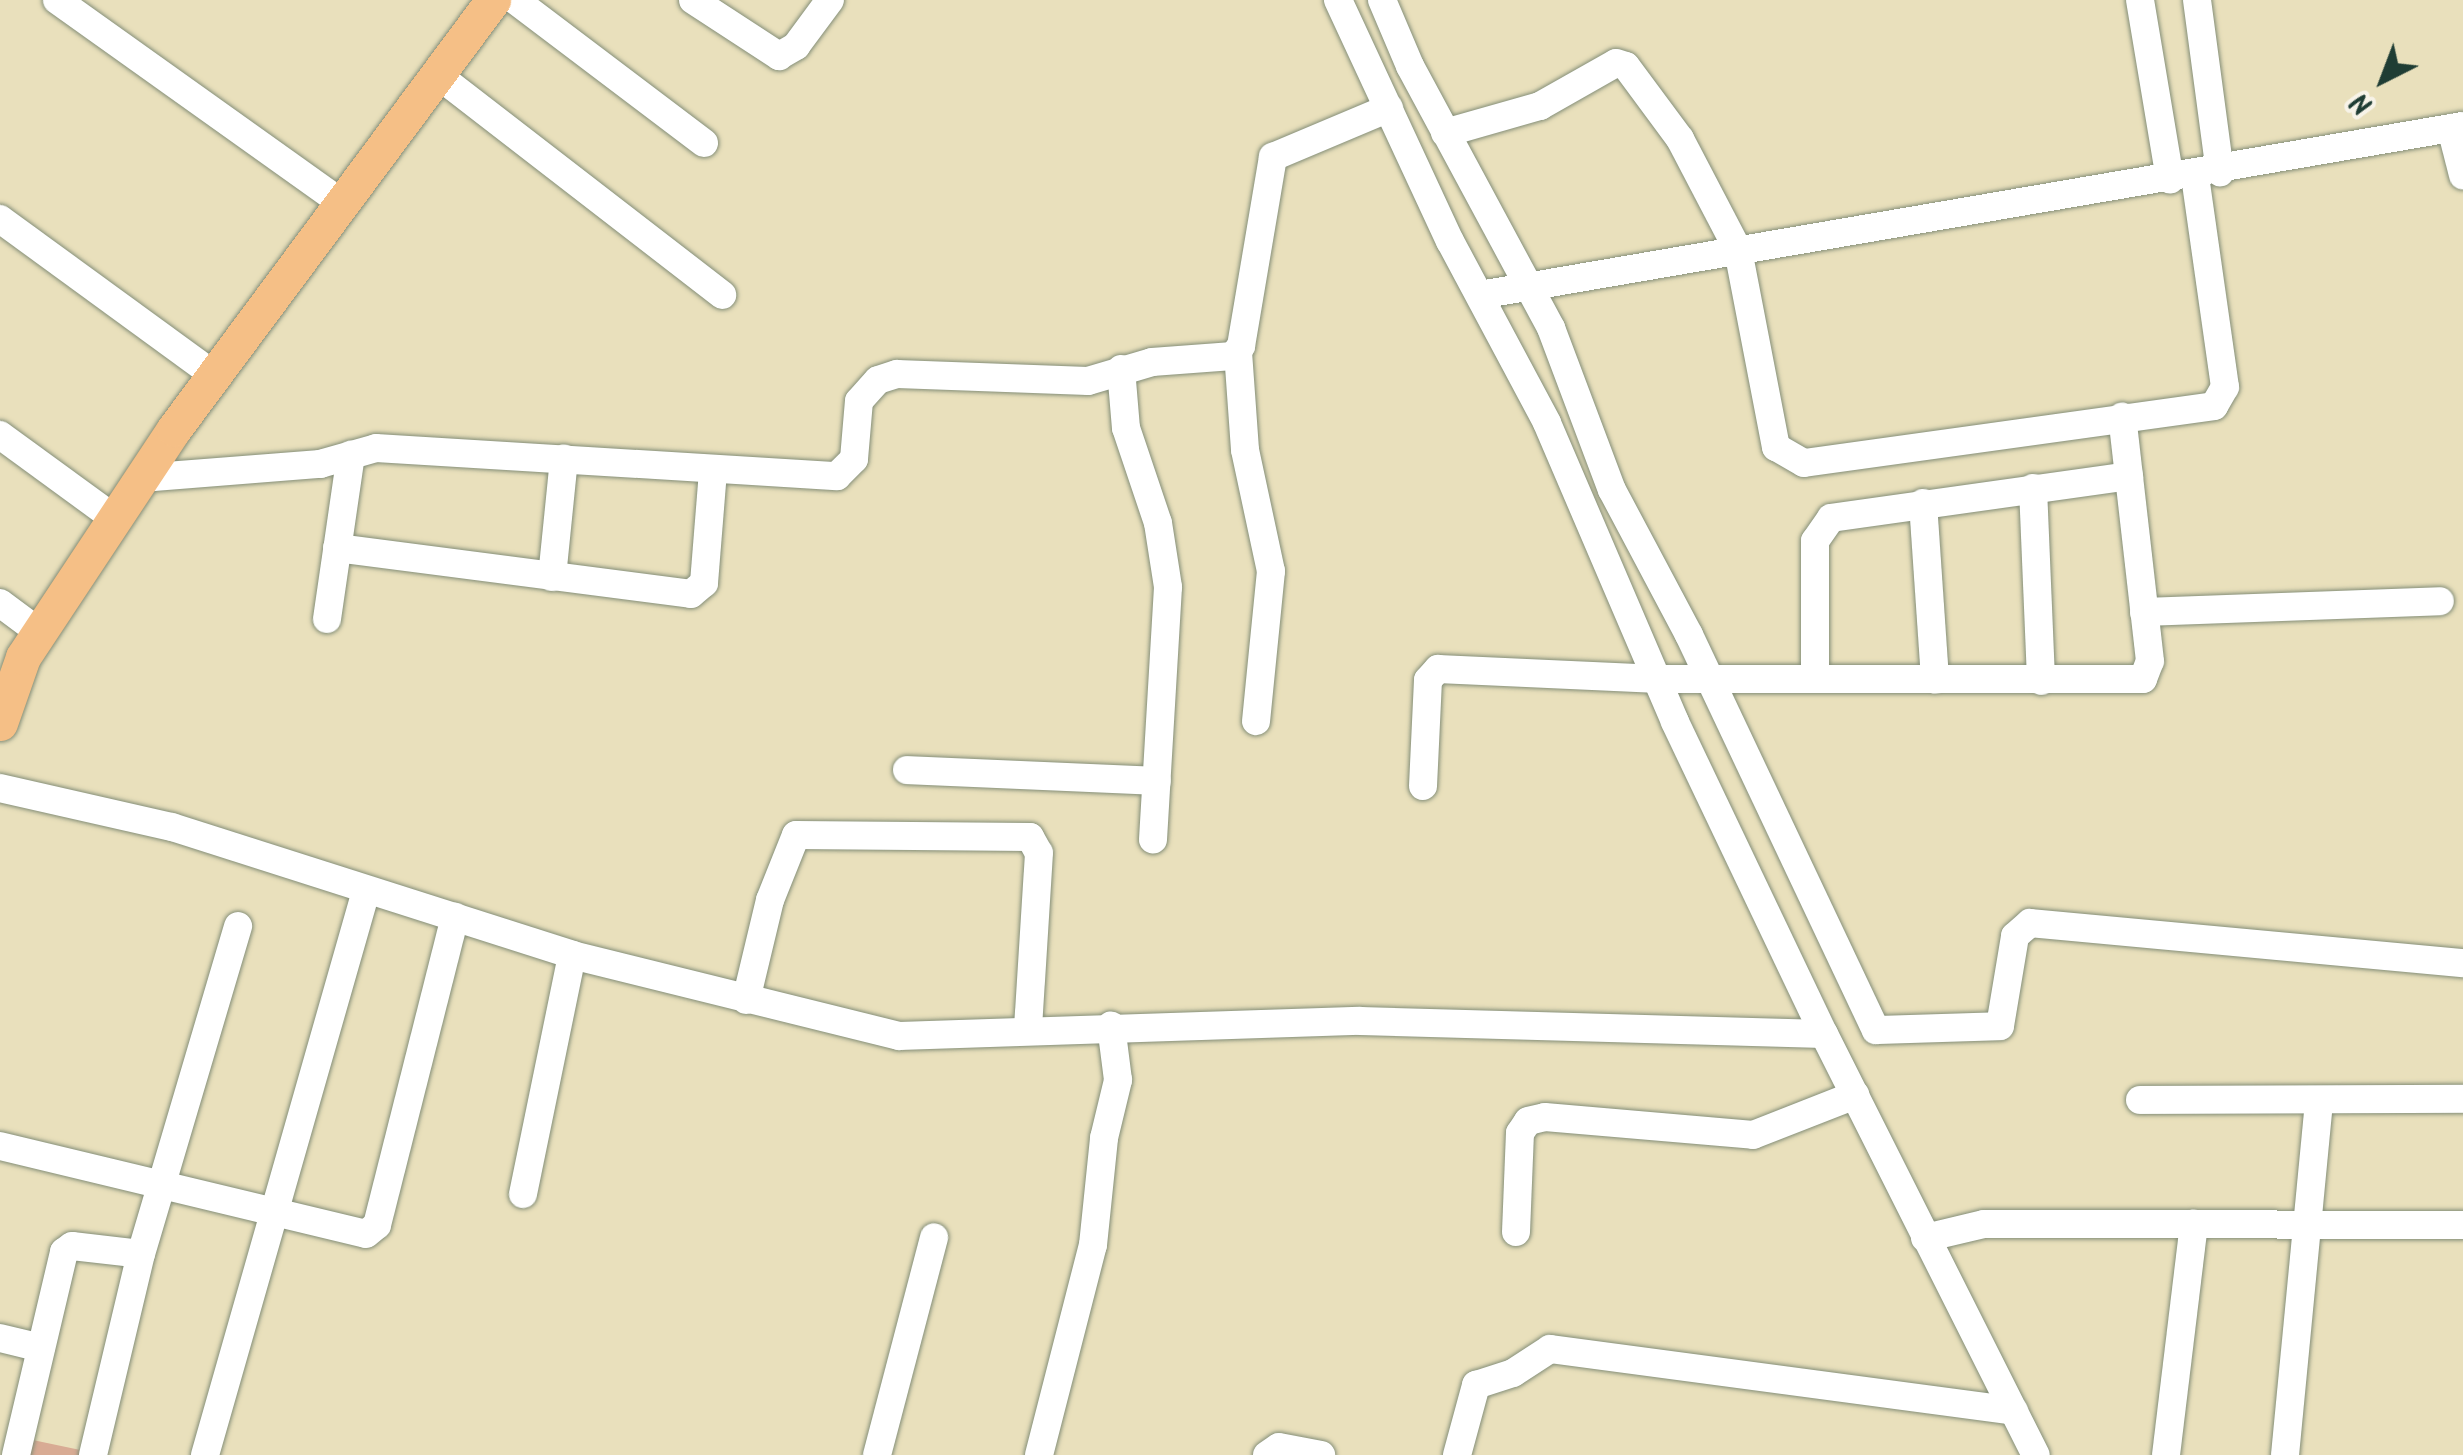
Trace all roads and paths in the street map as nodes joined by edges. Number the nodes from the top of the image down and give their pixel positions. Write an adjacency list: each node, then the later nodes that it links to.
1 (57, 0): 17 (street)
2 (493, 0): 10 (main road)
3 (515, 0): 14 (street)
4 (693, 0): 5 (street)
5 (830, 0)
6 (1338, 0): 11 (street)
7 (1382, 0): 13 (street)
8 (2140, 0): 15 (street)
9 (2197, 0): 15 (street)
10 (439, 76): 17 (main road); 21 (street)
11 (1389, 108): 20 (street); 22 (street)
12 (2457, 127): 15 (street); 16 (street)
13 (1446, 133): 19 (street); 20 (street)
14 (704, 143)
15 (2195, 176): 19 (street); 25 (street)
16 (2463, 176)
17 (343, 204): 24 (main road)
18 (0, 219): 24 (street)
19 (1738, 250): 20 (street); 25 (street)
20 (1504, 288): 43 (street); 43 (street)
21 (722, 295)
22 (1238, 352): 23 (street); 46 (street)
23 (1121, 370): 29 (street); 49 (street)
24 (214, 375): 31 (main road)
25 (2122, 417): 30 (street)
26 (0, 436): 34 (street)
27 (351, 454): 28 (street); 31 (street); 35 (street)
28 (564, 459): 29 (street); 36 (street)
29 (712, 470): 36 (street)
30 (2129, 476): 32 (street); 39 (street)
31 (142, 478): 34 (main road)
32 (2033, 488): 33 (street); 45 (street)
33 (1923, 503): 42 (street); 44 (street)
34 (114, 518): 41 (main road)
35 (337, 548): 36 (street); 40 (street)
36 (552, 577)
37 (2440, 601): 39 (street)
38 (0, 603): 41 (street)
39 (2144, 612): 45 (street)
40 (327, 619)
41 (21, 656): 47 (main road)
42 (1815, 678): 43 (street); 44 (street)
43 (1685, 679): 50 (street); 57 (street); 61 (street)
44 (1934, 680): 45 (street)
45 (2041, 681)
46 (1256, 720)
47 (0, 723)
48 (907, 770): 49 (street)
49 (1157, 781): 52 (street)
50 (1422, 786)
51 (0, 788): 53 (street)
52 (1154, 840)
53 (366, 891): 54 (street); 69 (street)
54 (455, 917): 56 (street); 69 (street)
55 (238, 926): 67 (street)
56 (572, 955): 58 (street); 68 (street)
57 (2463, 963)
58 (746, 1000): 60 (street); 60 (street)
59 (1111, 1025): 60 (street); 61 (street); 84 (street)
60 (1028, 1030)
61 (1824, 1034): 62 (street)
62 (1854, 1096): 73 (street); 74 (street)
63 (2463, 1099): 65 (street)
64 (2140, 1100): 65 (street)
65 (2319, 1104): 71 (street)
66 (0, 1146): 67 (street)
67 (162, 1180): 69 (street); 76 (street)
68 (523, 1194)
69 (271, 1210): 82 (street)
70 (2194, 1224): 71 (street); 74 (street); 89 (street)
71 (2312, 1224): 72 (street); 90 (street)
72 (2463, 1225)
73 (1516, 1232)
74 (1941, 1232): 79 (street)
75 (934, 1237): 83 (street)
76 (142, 1254): 78 (street); 81 (street)
77 (0, 1338): 78 (street)
78 (41, 1348): 80 (street)
79 (2014, 1411): 87 (street); 88 (street)
80 (12, 1444)
81 (94, 1455)
82 (205, 1455)
83 (877, 1455)
84 (1039, 1455)
85 (1267, 1455): 86 (street)
86 (1321, 1455)
87 (1457, 1455)
88 (2036, 1455)
89 (2166, 1455)
90 (2285, 1455)

